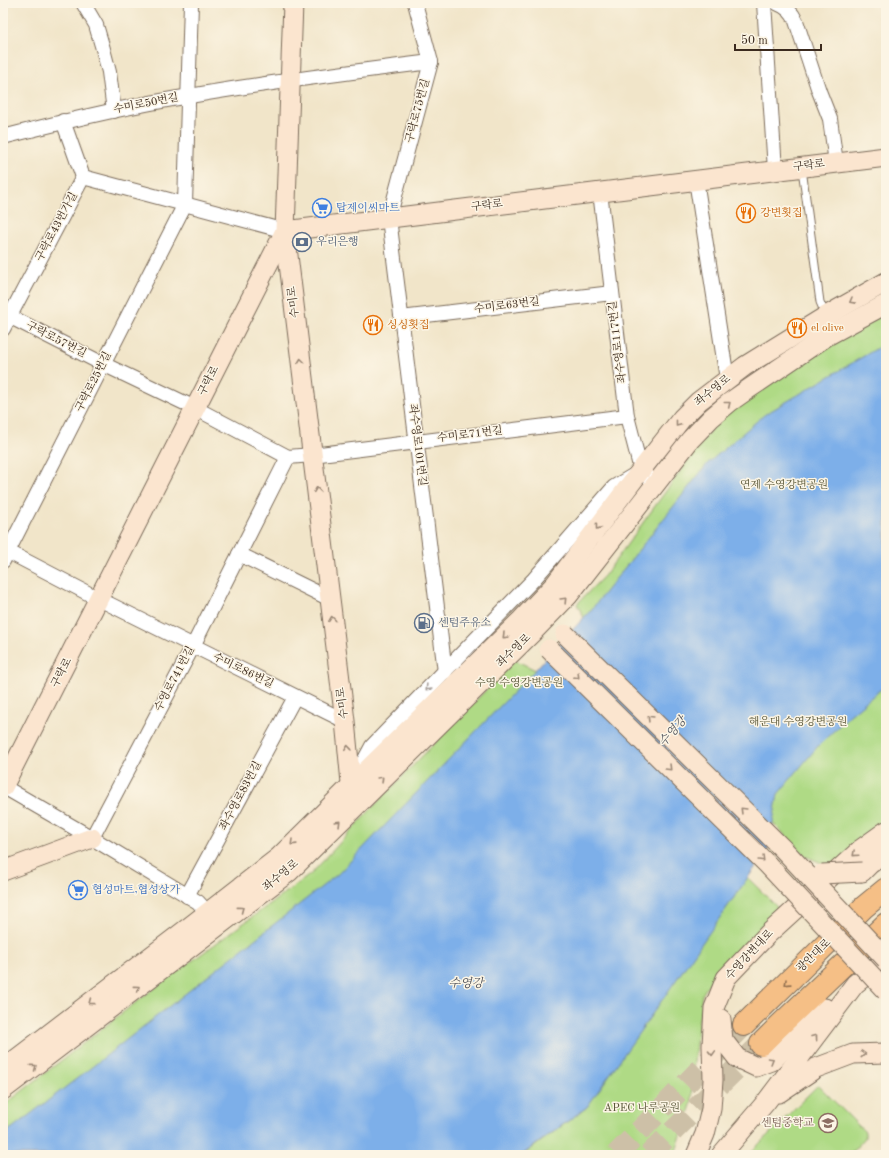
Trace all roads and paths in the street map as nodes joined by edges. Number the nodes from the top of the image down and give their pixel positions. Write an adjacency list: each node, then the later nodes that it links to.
1 (83, 3): 10 (street)
2 (191, 3): 9 (street)
3 (293, 3): 8 (main road, 수미로)
4 (415, 3): 7 (street)
5 (764, 3): 16 (street)
6 (778, 3): 14 (street)
7 (431, 62): 8 (street, 수미로50번길); 21 (street, 구락로75번길)
8 (290, 80): 9 (street, 수미로50번길); 22 (main road, 수미로)
9 (189, 96): 10 (street, 수미로50번길); 20 (street)
10 (114, 111): 11 (street, 수미로50번길)
11 (63, 122): 12 (street, 수미로50번길); 17 (street)
12 (3, 137)
13 (886, 157): 14 (main road, 구락로)
14 (836, 163): 15 (main road, 구락로)
15 (802, 167): 16 (main road, 구락로); 27 (lane)
16 (775, 170): 18 (main road, 구락로)
17 (84, 177): 20 (street); 26 (street, 구락로43번가길)
18 (696, 180): 19 (main road, 구락로); 31 (street)
19 (600, 192): 21 (main road, 구락로); 24 (street, 좌수영로117번길)
20 (185, 204): 22 (street); 30 (street, 구락로25번길)
21 (389, 218): 22 (main road, 구락로); 28 (street, 좌수영로101번길)
22 (285, 232): 32 (main road, 구락로); 35 (main road, 수미로, one-way to 22)
23 (886, 282): 27 (main road, 좌수영로, one-way to 27)
24 (612, 293): 28 (street, 수미로63번길); 33 (street, 좌수영로117번길)
25 (886, 304): 38 (main road, 좌수영로, one-way to 25)
26 (6, 315): 29 (street, 구락로43번가길); 30 (street, 구락로57번길)
27 (826, 316): 31 (main road, 좌수영로)
28 (401, 318): 34 (street, 좌수영로101번길)
29 (3, 329)
30 (103, 364): 32 (street, 구락로57번길); 39 (street, 구락로25번길)
31 (726, 380): 37 (main road, 좌수영로, one-way to 37)
32 (196, 408): 36 (street, 구락로); 41 (main road, 구락로)
33 (627, 416): 34 (street, 수미로71번길); 37 (street, 좌수영로117번길)
34 (416, 442): 35 (street, 수미로71번길); 46 (street, 좌수영로101번길)
35 (312, 455): 36 (street); 42 (main road, 수미로, one-way to 35)
36 (288, 457): 40 (street, 수영로741번길)
37 (641, 470): 38 (street); 43 (main road, 좌수영로, one-way to 43); 46 (street)
38 (655, 484): 43 (main road, 좌수영로, one-way to 38)
39 (5, 554): 41 (street, 수미로86번길)
40 (239, 554): 42 (street); 45 (street, 수영로741번길)
41 (99, 599): 45 (street, 수미로86번길); 49 (main road, 구락로)
42 (330, 599): 48 (main road, 수미로, one-way to 42)
43 (542, 610): 44 (main road, 좌수영로); 54 (main road, one-way to 43, bridge)
44 (527, 626): 50 (main road, 좌수영로, one-way to 50); 51 (main road, 좌수영로, one-way to 44); 64 (main road, 좌수영로, one-way to 64, bridge)
45 (193, 646): 47 (street, 수미로86번길); 53 (street, 수영로741번길)
46 (445, 672): 50 (street, one-way to 50)
47 (295, 696): 48 (street, 수미로86번길); 58 (street, 좌수영로83번길)
48 (345, 721): 50 (main road, 수미로, one-way to 48)
49 (3, 787): 53 (street)
50 (351, 787): 51 (main road, 수미로); 59 (main road, 좌수영로, one-way to 59)
51 (354, 807): 59 (main road, 좌수영로, one-way to 51)
52 (886, 831): 62 (main road, 수영강변대로, one-way to 62)
53 (92, 838): 56 (main road); 58 (street)
54 (784, 850): 55 (main road, bridge); 61 (main road, bridge)
55 (886, 853)
56 (3, 871)
57 (886, 889): 65 (highway, 광안대로, one-way to 65)
58 (187, 896): 59 (street)
59 (213, 919): 68 (main road, 좌수영로, one-way to 68); 69 (main road, 좌수영로, one-way to 59)
60 (886, 924): 66 (highway)
61 (886, 959): 63 (main road)
62 (726, 978): 63 (main road, one-way to 63); 71 (main road, 수영강변대로, one-way to 71)
63 (855, 984): 70 (main road, one-way to 63)
64 (886, 991)
65 (744, 1025)
66 (761, 1044)
67 (886, 1053): 70 (main road, one-way to 67)
68 (3, 1069)
69 (3, 1090)
70 (766, 1102): 72 (main road)
71 (696, 1155)
72 (722, 1155)

